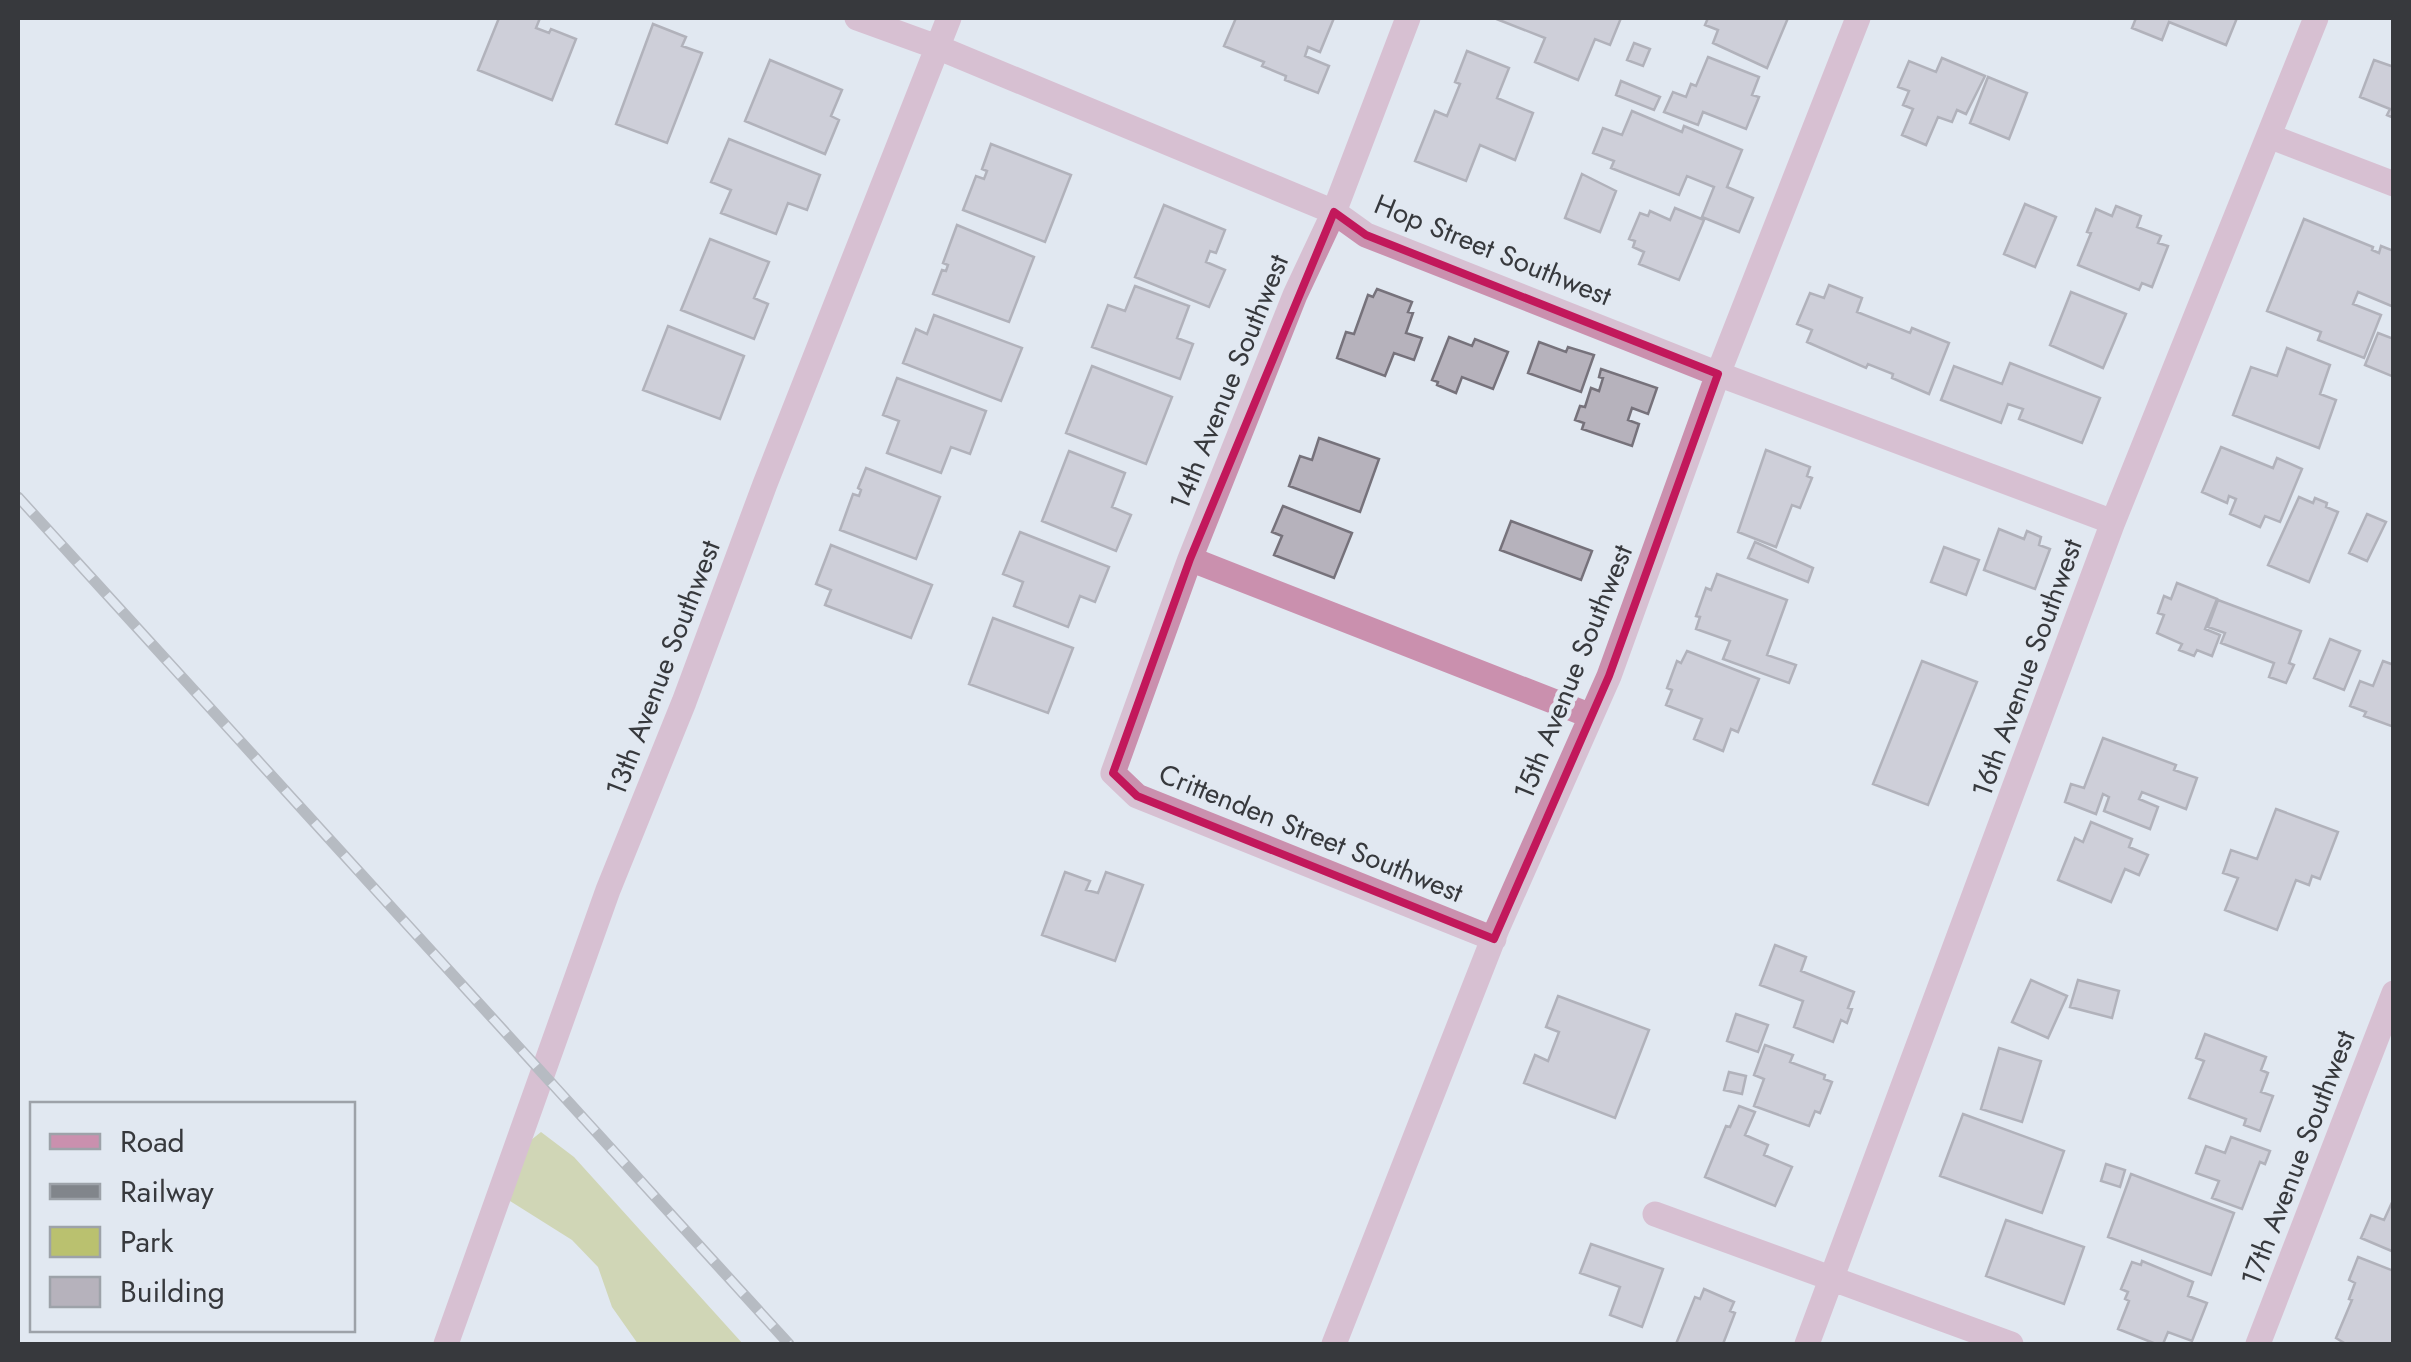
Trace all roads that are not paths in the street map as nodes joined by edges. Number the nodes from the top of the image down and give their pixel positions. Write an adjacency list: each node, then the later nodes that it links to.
1 (857, 18): 6 (street, Hop Street Southwest)
2 (950, 18): 6 (street, 13th Avenue Southwest)
3 (1408, 18): 9 (street, 14th Avenue Southwest)
4 (1858, 18): 10 (street, 15th Avenue Southwest)
5 (2316, 18): 7 (street, 16th Avenue Southwest)
6 (938, 47): 9 (street, Hop Street Southwest); 19 (street, 13th Avenue Southwest)
7 (2269, 136): 8 (street); 11 (street, 16th Avenue Southwest)
8 (2394, 184)
9 (1334, 212): 10 (street, Hop Street Southwest); 12 (street, 14th Avenue Southwest)
10 (1718, 374): 11 (street, Hop Street Southwest); 13 (street, 15th Avenue Southwest)
11 (2113, 522): 18 (street, 16th Avenue Southwest)
12 (1190, 558): 13 (street); 14 (street, 14th Avenue Southwest)
13 (1592, 716): 15 (street, 15th Avenue Southwest)
14 (1113, 773): 15 (street, Crittenden Street Southwest)
15 (1494, 939): 20 (street, 15th Avenue Southwest)
16 (2391, 1006): 23 (street, 17th Avenue Southwest)
17 (1656, 1214): 18 (street)
18 (1832, 1276): 21 (street, 16th Avenue Southwest); 22 (street)
19 (446, 1344)
20 (1334, 1344)
21 (1806, 1344)
22 (2011, 1344)
23 (2258, 1344)

